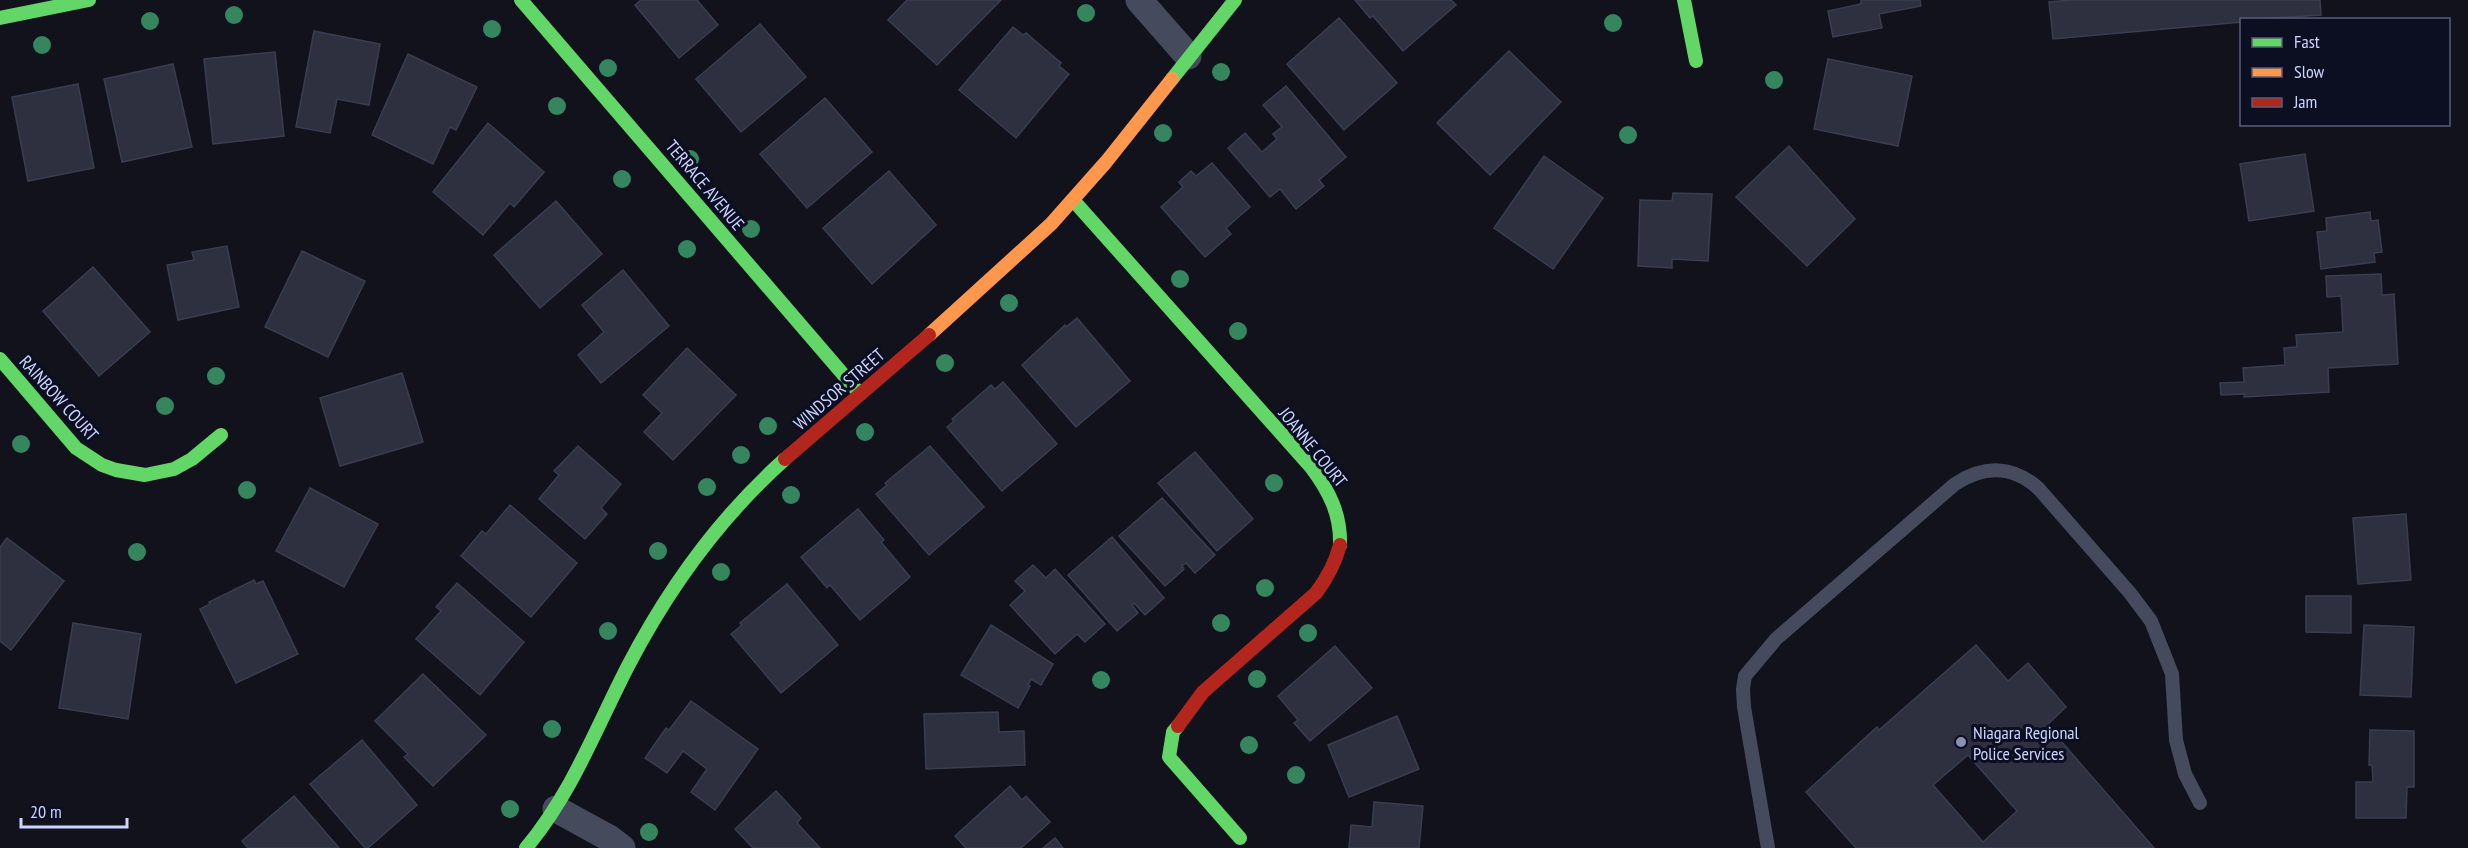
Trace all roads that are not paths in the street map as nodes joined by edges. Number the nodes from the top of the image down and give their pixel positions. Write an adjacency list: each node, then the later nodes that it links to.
1 (89, 0): 6 (street)
2 (521, 0): 11 (street, TERRACE AVENUE)
3 (1139, 0): 7 (street)
4 (1235, 0): 7 (street, WINDSOR STREET)
5 (1684, 0): 8 (street)
6 (0, 18)
7 (1188, 56): 9 (street, WINDSOR STREET)
8 (1696, 61)
9 (1073, 200): 11 (street, WINDSOR STREET); 15 (street, JOANNE COURT)
10 (0, 359): 12 (street, RAINBOW COURT)
11 (860, 394): 14 (street, WINDSOR STREET)
12 (221, 435)
13 (2200, 803): 18 (lane)
14 (556, 809): 16 (street, WINDSOR STREET); 17 (street)
15 (1240, 838)
16 (526, 848)
17 (622, 848)
18 (1768, 848)

